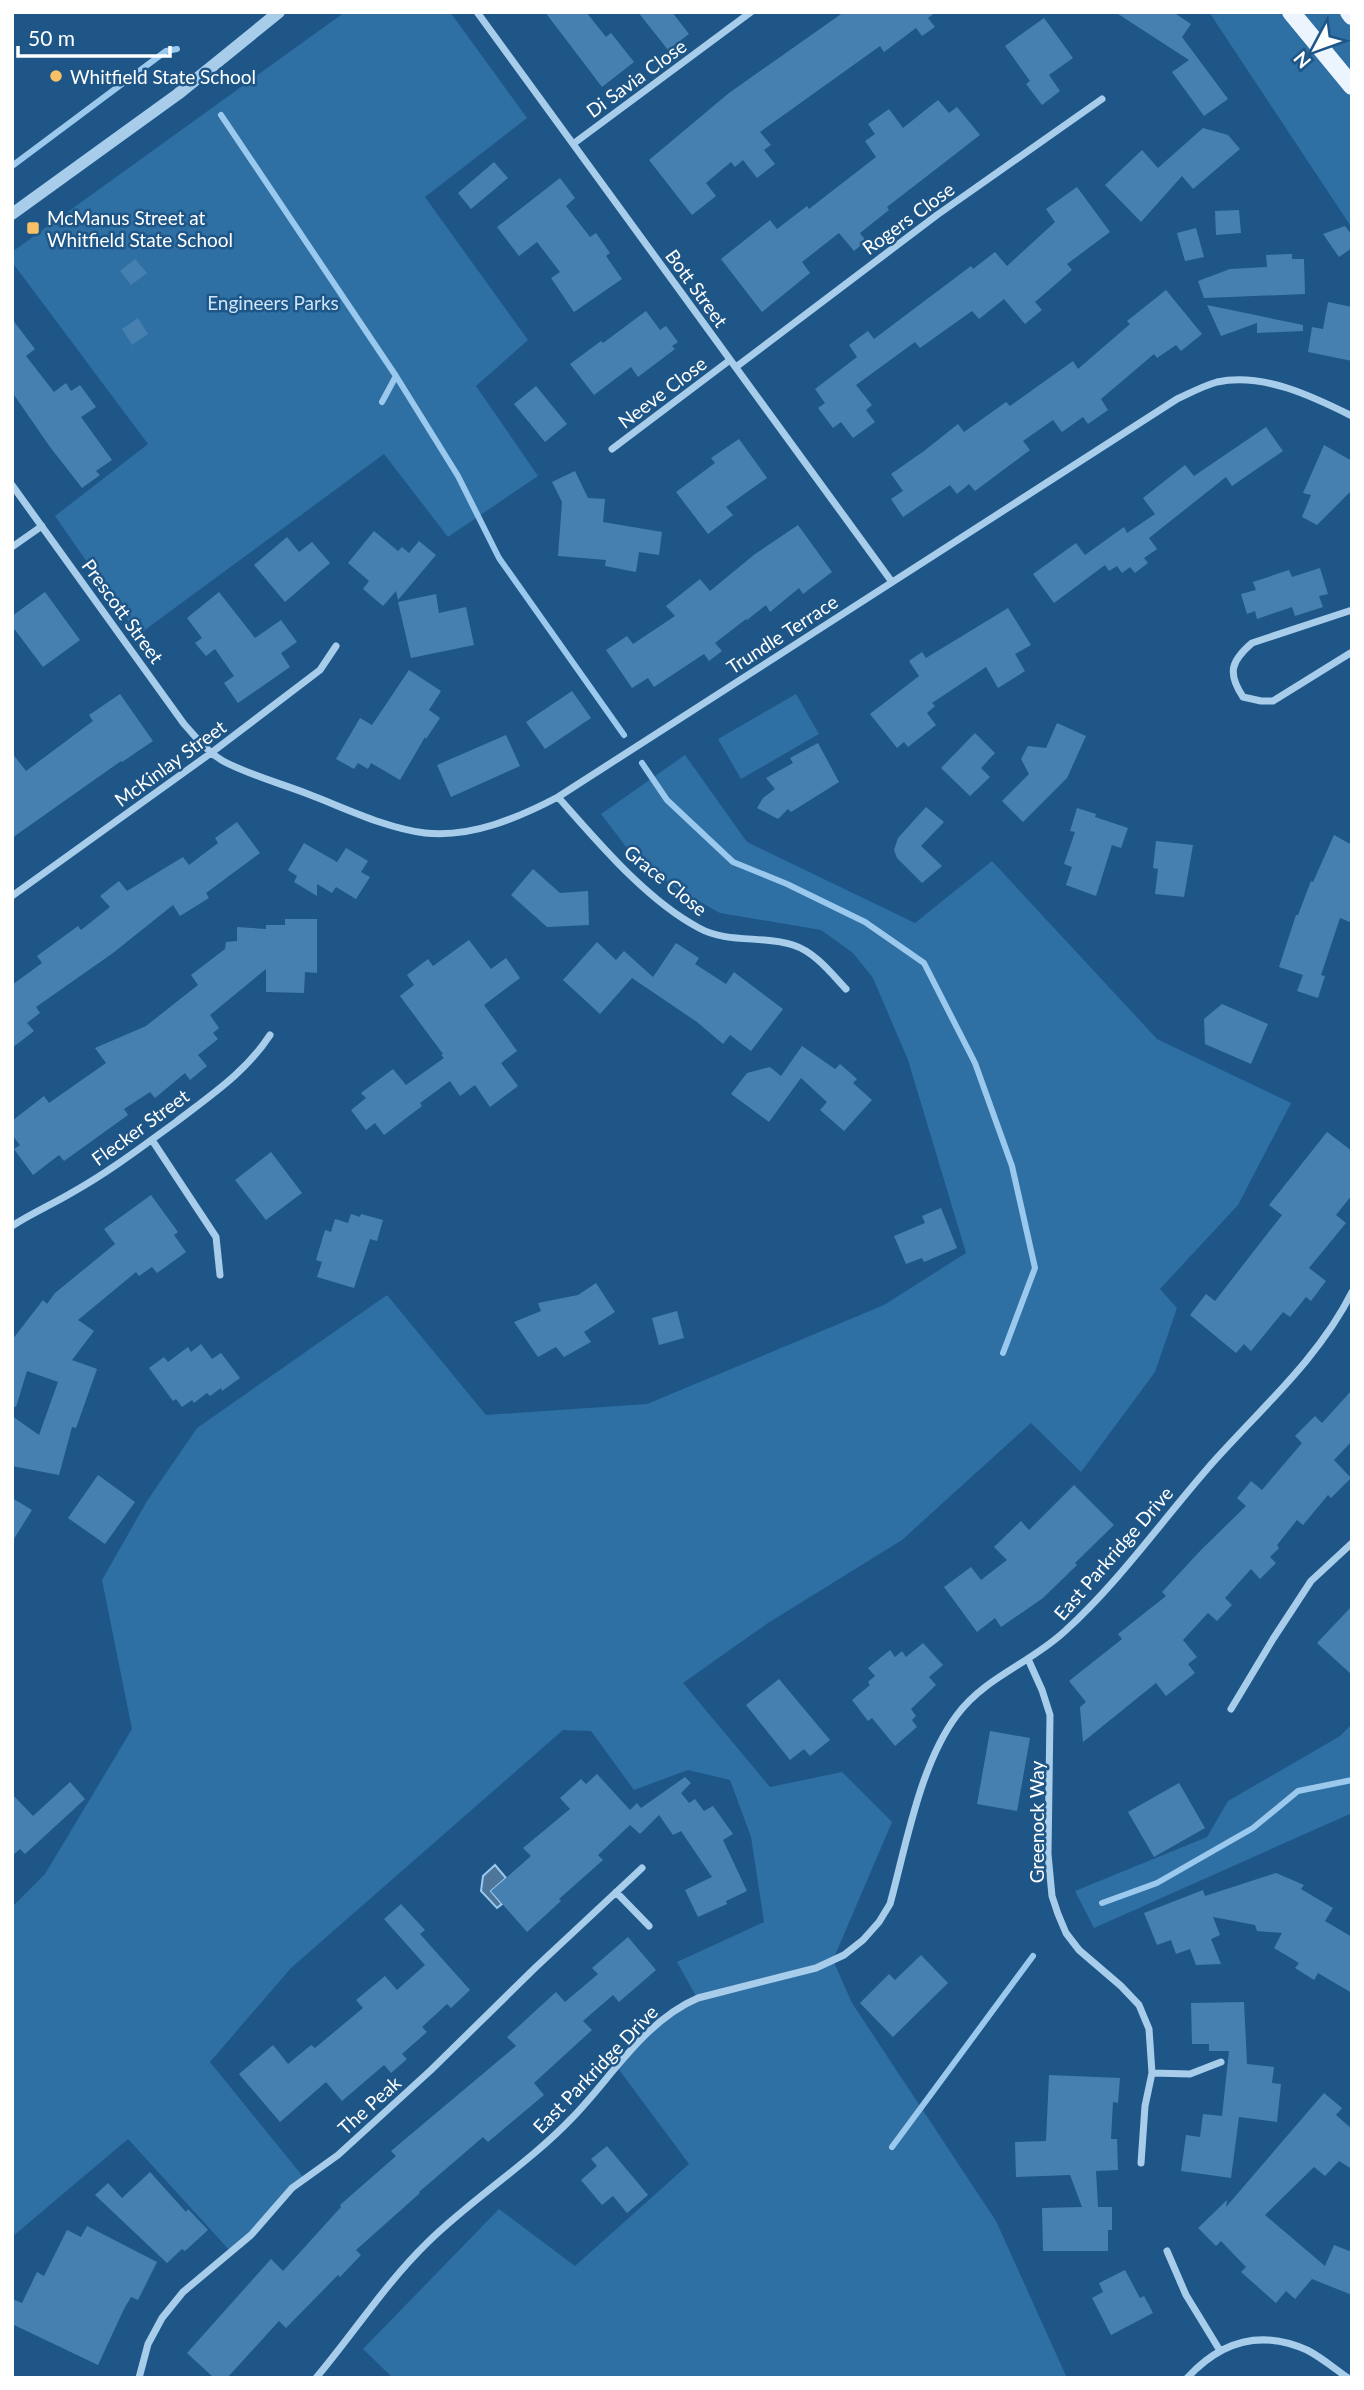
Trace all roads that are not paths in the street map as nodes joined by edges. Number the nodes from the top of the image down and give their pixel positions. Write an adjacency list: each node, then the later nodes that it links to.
1 (279, 12): 8 (street)
2 (477, 12): 7 (street, Bott Street)
3 (751, 12): 7 (street, Di Savia Close)
4 (1292, 12): 5 (main road)
5 (1352, 86)
6 (1102, 99): 10 (street, Rogers Close)
7 (573, 144): 9 (street, Bott Street)
8 (12, 214)
9 (730, 360): 10 (street, Bott Street); 12 (street, Neeve Close)
10 (736, 367): 16 (street, Bott Street)
11 (1352, 416): 16 (street, Trundle Terrace)
12 (612, 449)
13 (12, 485): 14 (street, Prescott Street)
14 (42, 526): 15 (street); 20 (street, Prescott Street)
15 (12, 547)
16 (892, 582): 21 (street, Trundle Terrace)
17 (1352, 610): 19 (street)
18 (336, 646): 20 (street, McKinlay Street)
19 (1352, 652)
20 (211, 753): 21 (street, Trundle Terrace); 22 (street, McKinlay Street)
21 (558, 797): 23 (street, Grace Close)
22 (12, 896)
23 (846, 989)
24 (271, 1035): 25 (street, Flecker Street)
25 (152, 1140): 26 (street, Flecker Street); 27 (street)
26 (12, 1226)
27 (220, 1275)
28 (1352, 1292): 30 (street, East Parkridge Drive)
29 (1352, 1543): 31 (street)
30 (1028, 1659): 36 (street, Greenock Way); 41 (street, East Parkridge Drive)
31 (1231, 1709)
32 (642, 1868): 33 (street, The Peak)
33 (616, 1892): 34 (street); 40 (street, The Peak)
34 (649, 1926)
35 (1221, 2062): 36 (street)
36 (1152, 2073): 37 (street, Greenock Way)
37 (1141, 2162)
38 (1167, 2251): 39 (street)
39 (1219, 2349): 42 (street); 43 (street)
40 (139, 2378)
41 (316, 2378)
42 (1188, 2378)
43 (1349, 2378)

